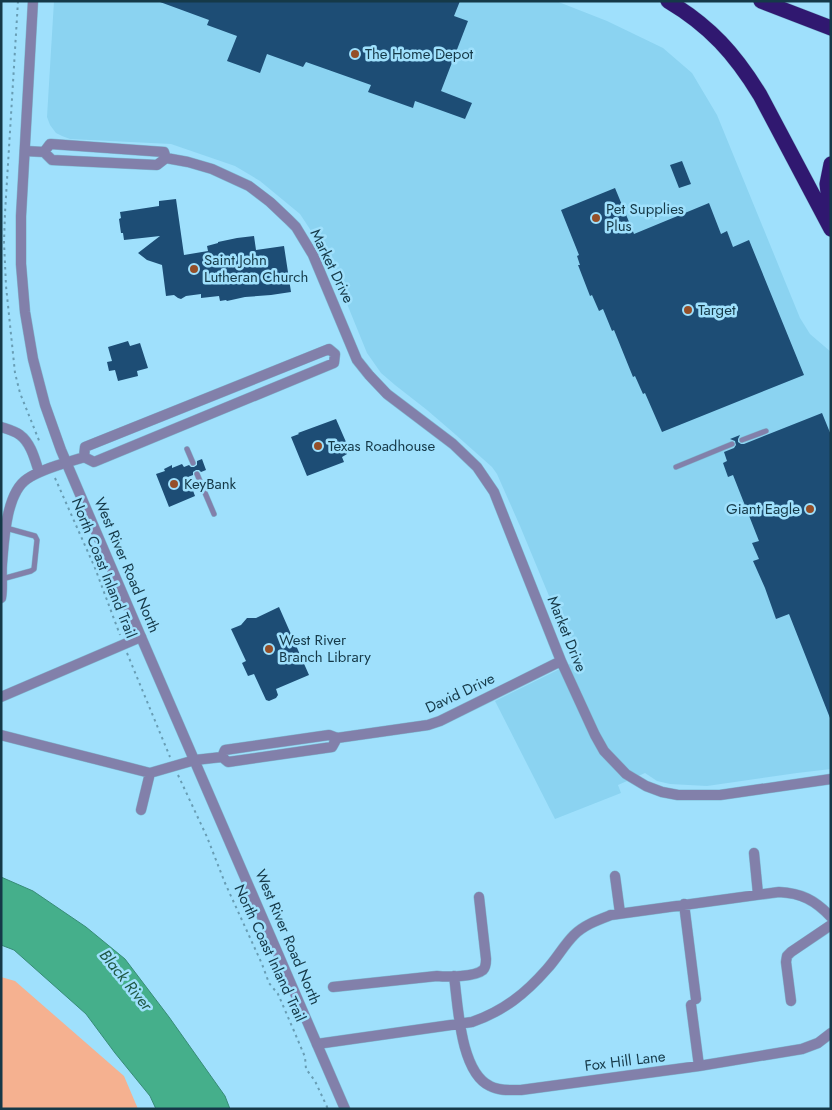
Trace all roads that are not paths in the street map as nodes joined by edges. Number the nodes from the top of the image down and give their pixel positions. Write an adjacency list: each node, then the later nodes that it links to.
1 (33, 1): 5 (street, West River Road North)
2 (668, 1): 10 (highway)
3 (761, 1): 4 (highway)
4 (831, 28)
5 (25, 151): 6 (street, Market Drive); 19 (street, West River Road North)
6 (44, 152): 7 (street, Market Drive); 7 (street, Market Drive)
7 (166, 158): 11 (street, Market Drive)
8 (831, 164): 9 (highway)
9 (831, 218)
10 (831, 229)
11 (352, 347): 12 (street); 29 (street, Market Drive)
12 (335, 354): 18 (street); 18 (street)
13 (1, 427): 22 (street)
14 (766, 431): 15 (lane)
15 (742, 440)
16 (732, 444): 21 (lane)
17 (188, 449): 20 (lane)
18 (84, 457): 19 (street)
19 (67, 463): 22 (street); 28 (street, West River Road North)
20 (193, 463)
21 (676, 467)
22 (39, 472): 25 (street)
23 (197, 474): 24 (lane)
24 (214, 514)
25 (6, 528): 26 (street); 26 (lane)
26 (2, 579): 27 (street)
27 (1, 598)
28 (141, 637): 30 (street); 32 (street, West River Road North)
29 (561, 661): 32 (street, David Drive); 34 (street, Market Drive)
30 (1, 696)
31 (1, 735): 33 (street)
32 (194, 760): 33 (street, David Drive); 49 (street, West River Road North)
33 (150, 773): 35 (street)
34 (831, 779)
35 (141, 810)
36 (754, 852): 38 (street)
37 (615, 876): 41 (street)
38 (758, 894): 40 (street); 42 (street)
39 (479, 897): 44 (street)
40 (684, 904): 41 (street); 50 (street)
41 (620, 914): 47 (street)
42 (831, 916)
43 (831, 925): 46 (street)
44 (454, 976): 45 (street); 47 (street, Fox Hill Lane)
45 (333, 987)
46 (791, 1001)
47 (460, 1024): 49 (street); 50 (street, Fox Hill Lane)
48 (831, 1033): 50 (street, Fox Hill Lane)
49 (318, 1044): 51 (street, West River Road North)
50 (699, 1066)
51 (345, 1109)

